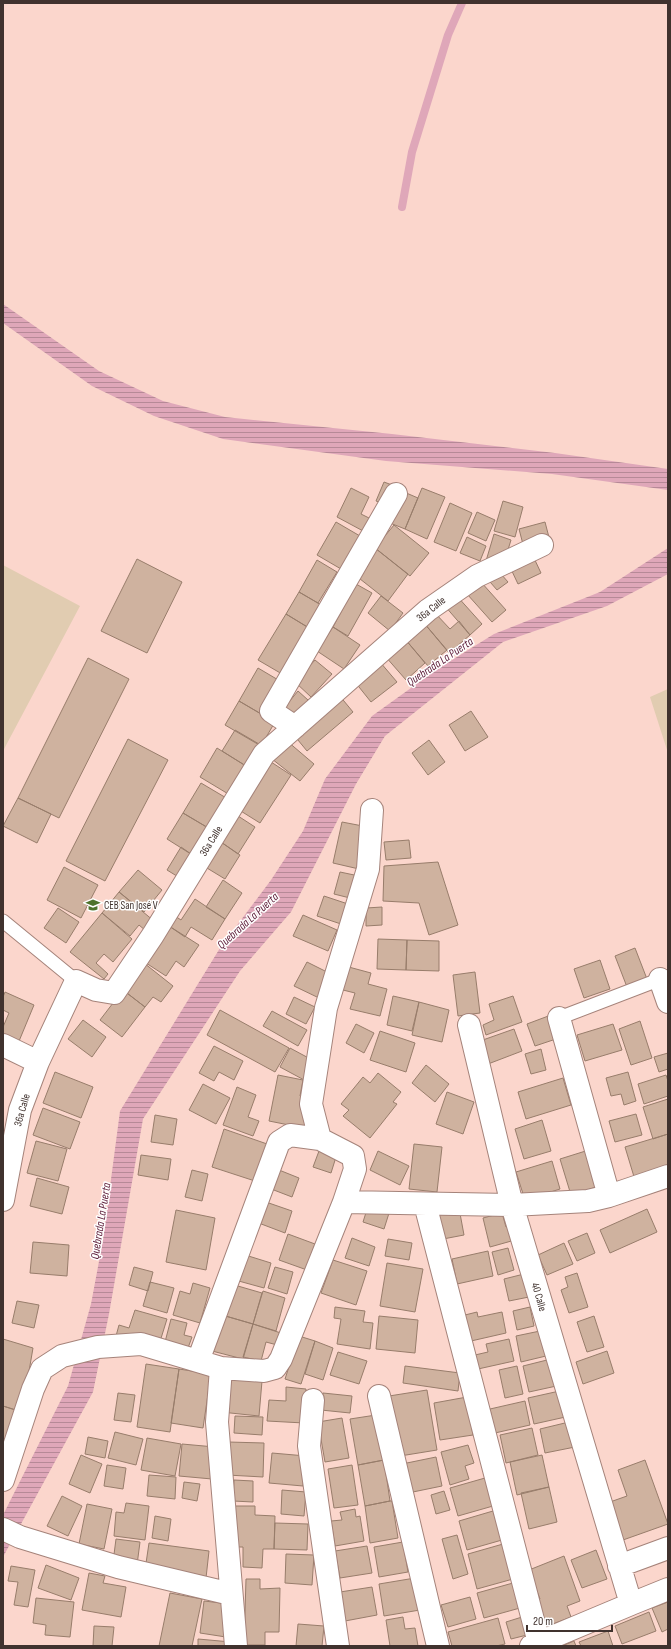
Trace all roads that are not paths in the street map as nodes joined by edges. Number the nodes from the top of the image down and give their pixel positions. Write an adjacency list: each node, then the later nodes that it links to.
1 (396, 494): 3 (street)
2 (542, 545): 3 (street, 36a Calle)
3 (295, 727): 7 (street, 36a Calle)
4 (372, 810): 13 (street)
5 (3, 921): 7 (lane)
6 (664, 978): 8 (street); 9 (lane)
7 (76, 981): 12 (street, 36a Calle)
8 (668, 1002)
9 (560, 1018): 16 (street)
10 (469, 1025): 20 (street, 40 Calle)
11 (3, 1045): 12 (street)
12 (38, 1062): 14 (street, 36a Calle)
13 (320, 1139): 18 (street); 21 (street)
14 (6, 1162): 17 (street, 36a Calle)
15 (668, 1176): 16 (street)
16 (609, 1196): 20 (street)
17 (3, 1200)
18 (344, 1202): 19 (street); 22 (street)
19 (425, 1204): 20 (street); 32 (street)
20 (512, 1205): 28 (street, 40 Calle)
21 (198, 1361): 22 (street); 25 (street)
22 (221, 1368): 30 (street)
23 (379, 1396): 35 (street)
24 (313, 1400): 34 (street)
25 (3, 1480)
26 (12, 1533): 30 (street)
27 (668, 1548): 28 (street)
28 (619, 1566): 31 (street, 40 Calle)
29 (668, 1589): 31 (street)
30 (231, 1594): 33 (street)
31 (631, 1604): 32 (street)
32 (535, 1645)
33 (236, 1646)
34 (338, 1646)
35 (438, 1646)

